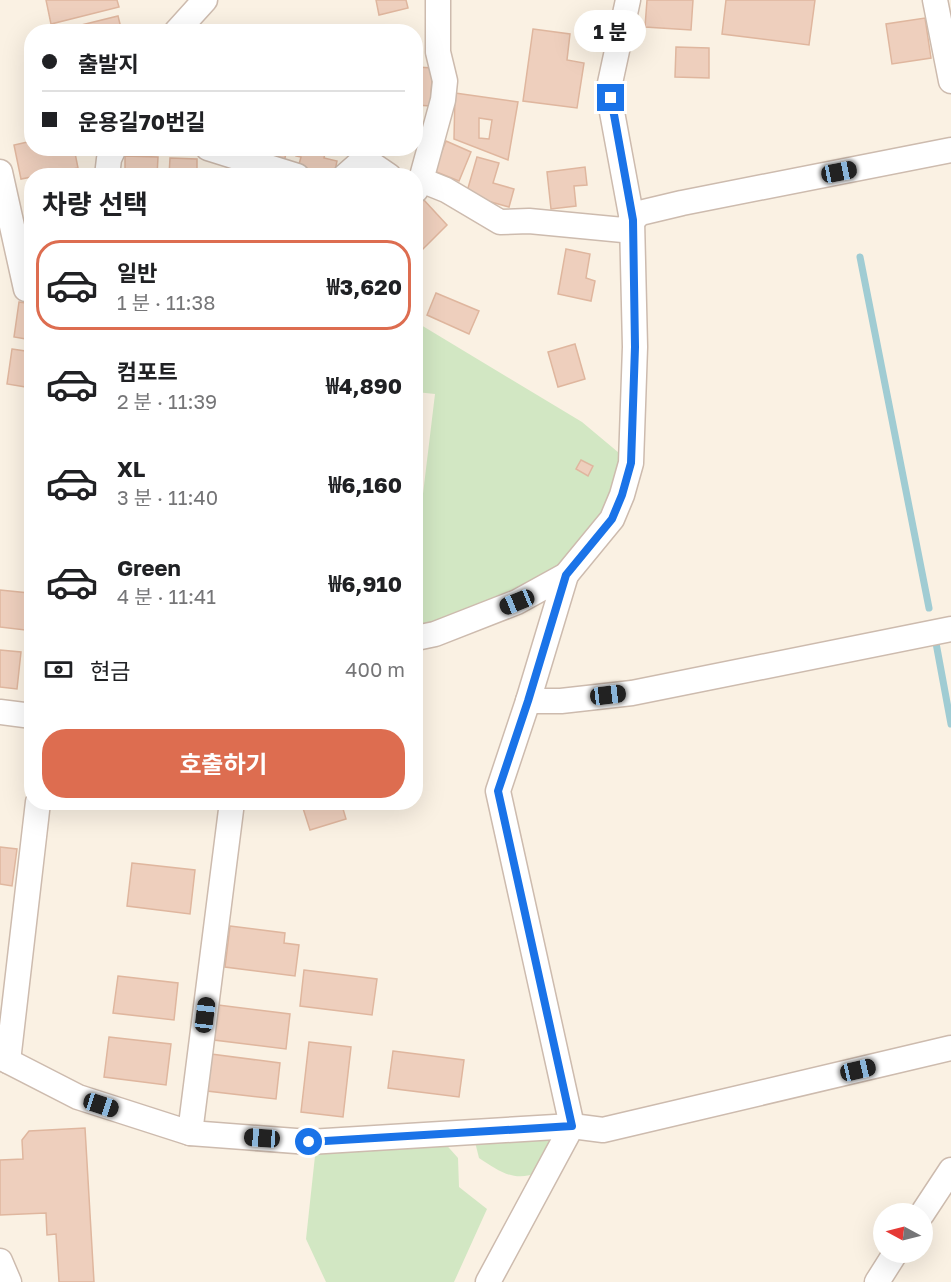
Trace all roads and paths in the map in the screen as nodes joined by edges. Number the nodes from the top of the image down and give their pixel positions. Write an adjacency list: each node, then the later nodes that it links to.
1 (205, 0): 5 (street)
2 (438, 0): 12 (street)
3 (628, 0): 15 (street)
4 (934, 0): 6 (street)
5 (183, 24)
6 (951, 81)
7 (951, 150): 15 (street)
8 (233, 156): 9 (street)
9 (272, 168)
10 (354, 168): 11 (street)
11 (377, 168)
12 (423, 168)
13 (0, 172): 16 (street)
14 (423, 186): 15 (street)
15 (633, 220): 18 (street)
16 (7, 235): 17 (street)
17 (24, 283)
18 (566, 575): 20 (street); 21 (street)
19 (951, 629): 21 (street)
20 (423, 637)
21 (528, 701): 28 (street)
22 (0, 712): 23 (street)
23 (24, 715)
24 (37, 810): 27 (street)
25 (231, 810): 29 (street)
26 (951, 1048): 28 (street)
27 (4, 1059): 29 (street)
28 (572, 1126): 29 (street); 35 (street)
29 (190, 1133)
30 (951, 1170): 31 (street)
31 (929, 1203)
32 (0, 1261): 34 (street)
33 (889, 1263): 36 (street)
34 (9, 1282)
35 (488, 1282)
36 (877, 1282)

